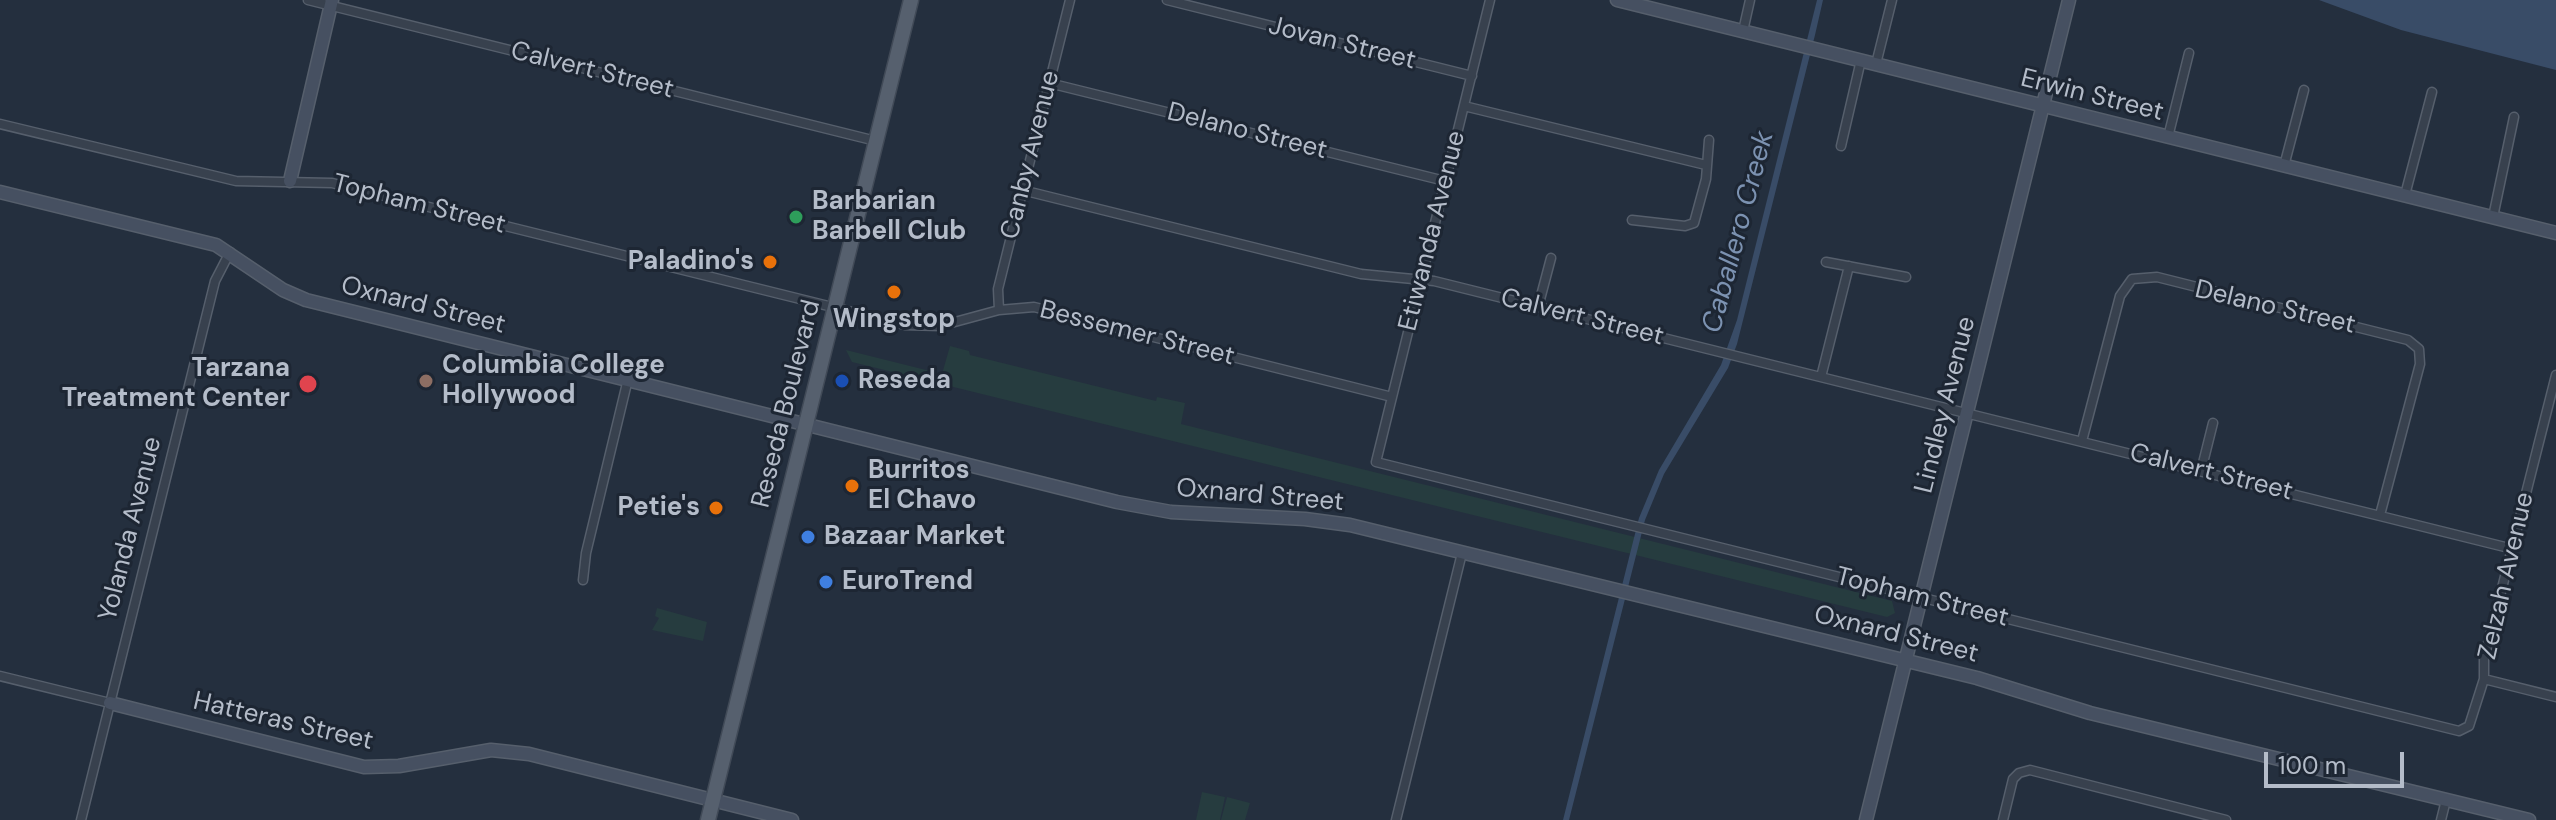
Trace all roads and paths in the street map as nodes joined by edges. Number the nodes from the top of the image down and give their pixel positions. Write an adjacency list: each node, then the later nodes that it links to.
1 (308, 0): 10 (street, Calvert Street)
2 (911, 0): 25 (main road, Reseda Boulevard)
3 (1070, 0): 16 (street, Canby Avenue)
4 (1167, 0): 15 (street, Jovan Street)
5 (1490, 0): 15 (street, Etiwanda Avenue)
6 (1617, 0): 11 (main road, Erwin Street)
7 (1750, 0): 11 (street)
8 (1892, 0): 14 (street)
9 (2069, 0): 20 (main road, Lindley Avenue)
10 (332, 3): 25 (street, Calvert Street); 29 (main road)
11 (1743, 31): 13 (main road, Erwin Street)
12 (2189, 53): 23 (street)
13 (1861, 60): 14 (main road, Erwin Street); 26 (street)
14 (1876, 64): 20 (main road, Erwin Street)
15 (1472, 76): 19 (street, Etiwanda Avenue)
16 (1049, 83): 30 (street, Delano Street); 31 (street, Canby Avenue)
17 (2304, 90): 28 (street)
18 (2432, 92): 33 (street)
19 (1464, 106): 27 (street); 30 (street, Etiwanda Avenue)
20 (2042, 106): 23 (main road, Erwin Street); 50 (main road, Lindley Avenue)
21 (2514, 117): 34 (street)
22 (0, 124): 29 (street, Topham Street)
23 (2168, 137): 28 (main road, Erwin Street)
24 (1709, 140): 27 (street)
25 (876, 141): 44 (main road, Reseda Boulevard)
26 (1841, 146)
27 (1706, 165): 35 (street)
28 (2284, 166): 33 (main road, Erwin Street)
29 (290, 181): 44 (street, Topham Street)
30 (1445, 181): 42 (street, Etiwanda Avenue)
31 (1022, 190): 42 (street, Calvert Street); 45 (street, Canby Avenue)
32 (0, 192): 37 (main road, Oxnard Street)
33 (2405, 195): 34 (main road, Erwin Street)
34 (2493, 217): 36 (main road, Erwin Street)
35 (1632, 220)
36 (2556, 233)
37 (230, 252): 48 (main road, Oxnard Street); 65 (street, Yolanda Avenue)
38 (1551, 258): 43 (street)
39 (1826, 262): 40 (street)
40 (1849, 266): 41 (street); 46 (street)
41 (1906, 277)
42 (1421, 279): 43 (street, Calvert Street); 49 (street, Etiwanda Avenue)
43 (1538, 307): 46 (street, Calvert Street)
44 (835, 309): 45 (street, Bessemer Street); 51 (main road, Reseda Boulevard)
45 (999, 310): 49 (street, Bessemer Street)
46 (1821, 377): 50 (street, Calvert Street)
47 (2556, 377): 57 (street, Zelzah Avenue)
48 (628, 379): 51 (main road, Oxnard Street); 59 (street)
49 (1392, 397): 54 (street, Etiwanda Avenue)
50 (1967, 413): 53 (street, Calvert Street); 60 (main road, Lindley Avenue)
51 (807, 423): 58 (main road, Oxnard Street); 67 (main road, Reseda Boulevard)
52 (2213, 423): 55 (street)
53 (2082, 441): 55 (street, Calvert Street); 56 (street, Delano Street)
54 (1376, 462): 60 (street, Topham Street)
55 (2201, 471): 56 (street, Calvert Street)
56 (2380, 515): 57 (street, Calvert Street)
57 (2513, 549): 63 (street, Zelzah Avenue)
58 (1462, 553): 61 (main road, Oxnard Street); 72 (street)
59 (583, 580)
60 (1921, 598): 61 (main road, Lindley Avenue); 66 (street, Topham Street)
61 (1907, 660): 68 (main road, Oxnard Street); 73 (main road, Lindley Avenue)
62 (0, 676): 65 (street, Hatteras Street)
63 (2484, 679): 64 (street); 66 (street, Zelzah Avenue)
64 (2556, 697)
65 (110, 703): 67 (main road, Hatteras Street); 69 (street, Yolanda Avenue)
66 (2467, 729)
67 (713, 800): 70 (main road, Reseda Boulevard); 71 (main road, Hatteras Street)
68 (2446, 800): 76 (street); 77 (main road, Oxnard Street)
69 (81, 820)
70 (708, 820)
71 (792, 820)
72 (1396, 820)
73 (1866, 820)
74 (2003, 820): 75 (street)
75 (2226, 820)
76 (2441, 820)
77 (2529, 820)

